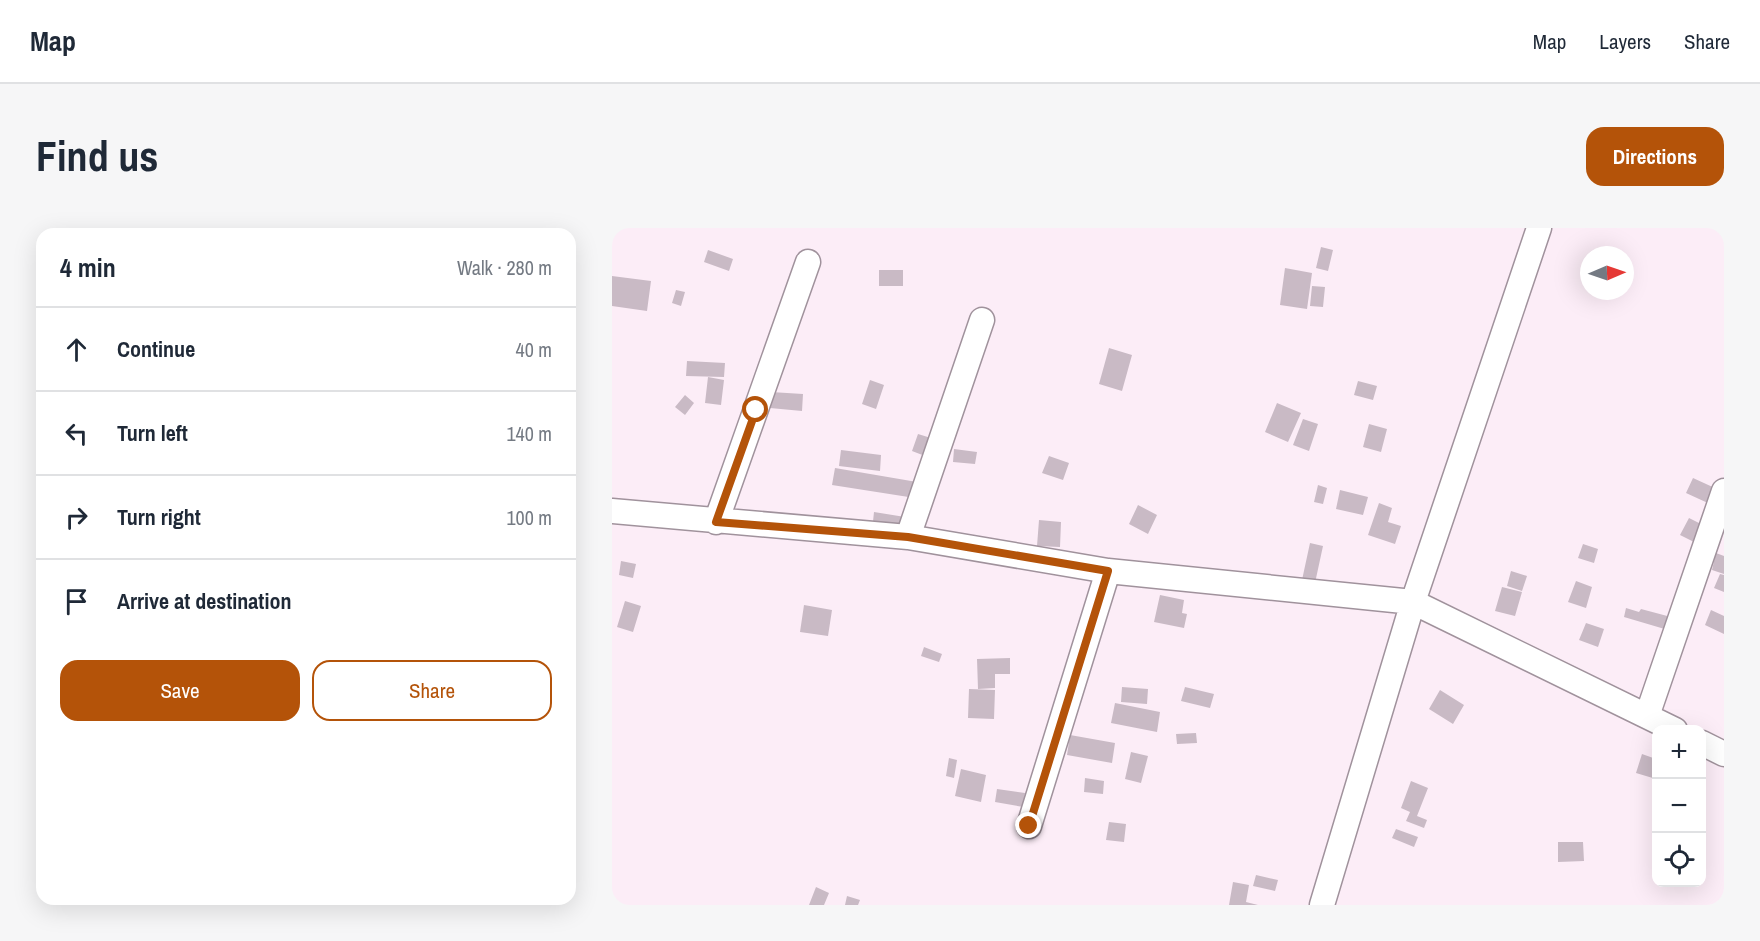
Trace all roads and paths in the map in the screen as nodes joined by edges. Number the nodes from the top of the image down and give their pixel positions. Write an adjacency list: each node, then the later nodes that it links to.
1 (1539, 228): 9 (street)
2 (808, 262): 6 (street)
3 (982, 320): 7 (street)
4 (1724, 491): 10 (street)
5 (612, 511): 6 (street)
6 (716, 522): 7 (street)
7 (908, 537): 8 (street)
8 (1108, 571): 9 (street); 14 (street)
9 (1413, 602): 10 (street); 15 (street)
10 (1647, 716): 11 (street)
11 (1666, 725)
12 (1706, 745): 13 (street)
13 (1724, 754)
14 (1029, 826)
15 (1322, 905)

